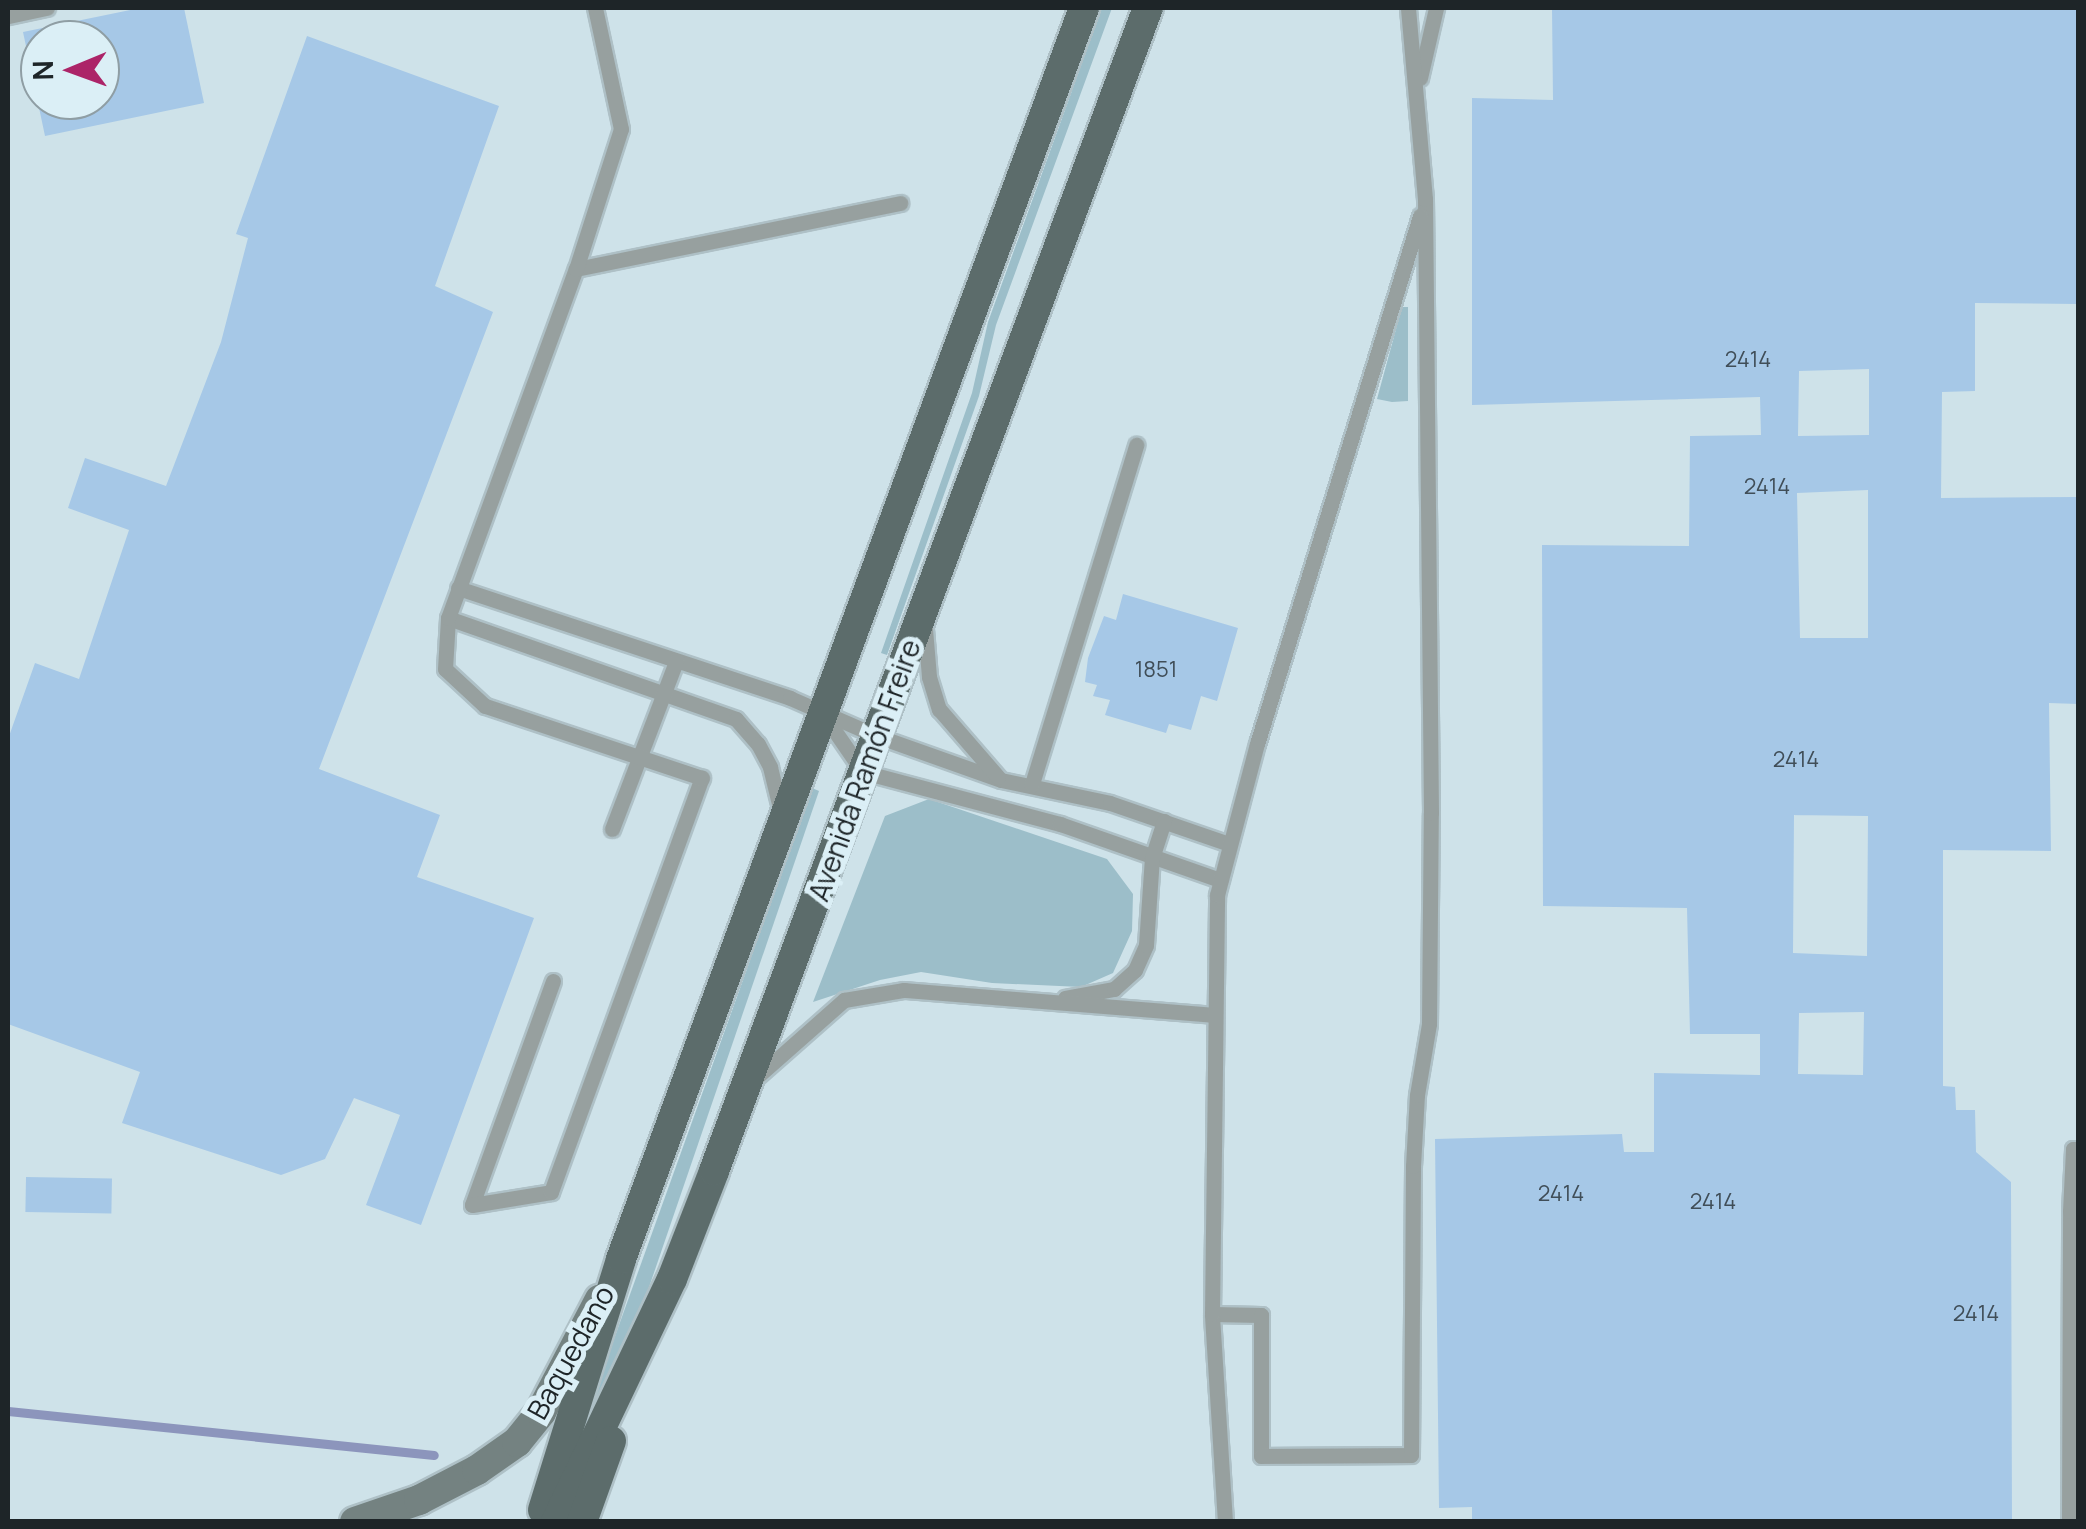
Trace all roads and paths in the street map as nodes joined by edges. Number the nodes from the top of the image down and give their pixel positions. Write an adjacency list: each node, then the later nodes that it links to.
1 (47, 8): 7 (lane)
2 (1084, 8): 20 (main road, Avenida Ramón Freire)
3 (1148, 8): 14 (main road, Avenida Ramón Freire)
4 (1408, 8): 8 (lane)
5 (1436, 8): 8 (lane)
6 (596, 10): 11 (lane)
7 (8, 16)
8 (1416, 97): 9 (lane)
9 (1426, 199): 29 (lane); 39 (lane)
10 (900, 203): 11 (lane)
11 (576, 269): 13 (lane)
12 (1136, 445): 25 (lane)
13 (458, 588): 15 (lane); 16 (lane)
14 (924, 608): 21 (main road, Avenida Ramón Freire); 24 (lane)
15 (448, 618): 18 (lane); 22 (lane)
16 (604, 638): 17 (lane); 18 (lane)
17 (676, 662): 19 (lane); 20 (lane)
18 (594, 668): 19 (lane)
19 (664, 693): 22 (lane); 27 (lane)
20 (823, 714): 21 (lane); 23 (lane); 27 (main road, Avenida Ramón Freire)
21 (877, 736): 23 (main road, Avenida Ramón Freire); 24 (lane)
22 (639, 756): 28 (lane); 32 (lane)
23 (863, 772): 30 (lane); 35 (main road, Avenida Ramón Freire)
24 (1001, 780): 25 (lane)
25 (1032, 784): 26 (lane)
26 (1164, 821): 29 (lane); 30 (lane)
27 (783, 822): 37 (main road, Avenida Ramón Freire)
28 (612, 829)
29 (1229, 844): 31 (lane)
30 (1152, 858): 31 (lane); 33 (lane)
31 (1220, 880): 34 (lane)
32 (553, 981)
33 (1021, 1000): 34 (lane); 35 (lane)
34 (1214, 1015): 39 (lane)
35 (745, 1090): 38 (main road, Avenida Ramón Freire)
36 (2078, 1149): 40 (lane)
37 (622, 1259): 41 (street, Baquedano); 42 (main road, Avenida Ramón Freire)
38 (672, 1279): 43 (main road, Avenida Ramón Freire); 44 (main road)
39 (1212, 1314): 45 (lane)
40 (2074, 1421): 46 (lane)
41 (355, 1522)
42 (539, 1522)
43 (556, 1522)
44 (582, 1522)
45 (1225, 1522)
46 (2069, 1522)

